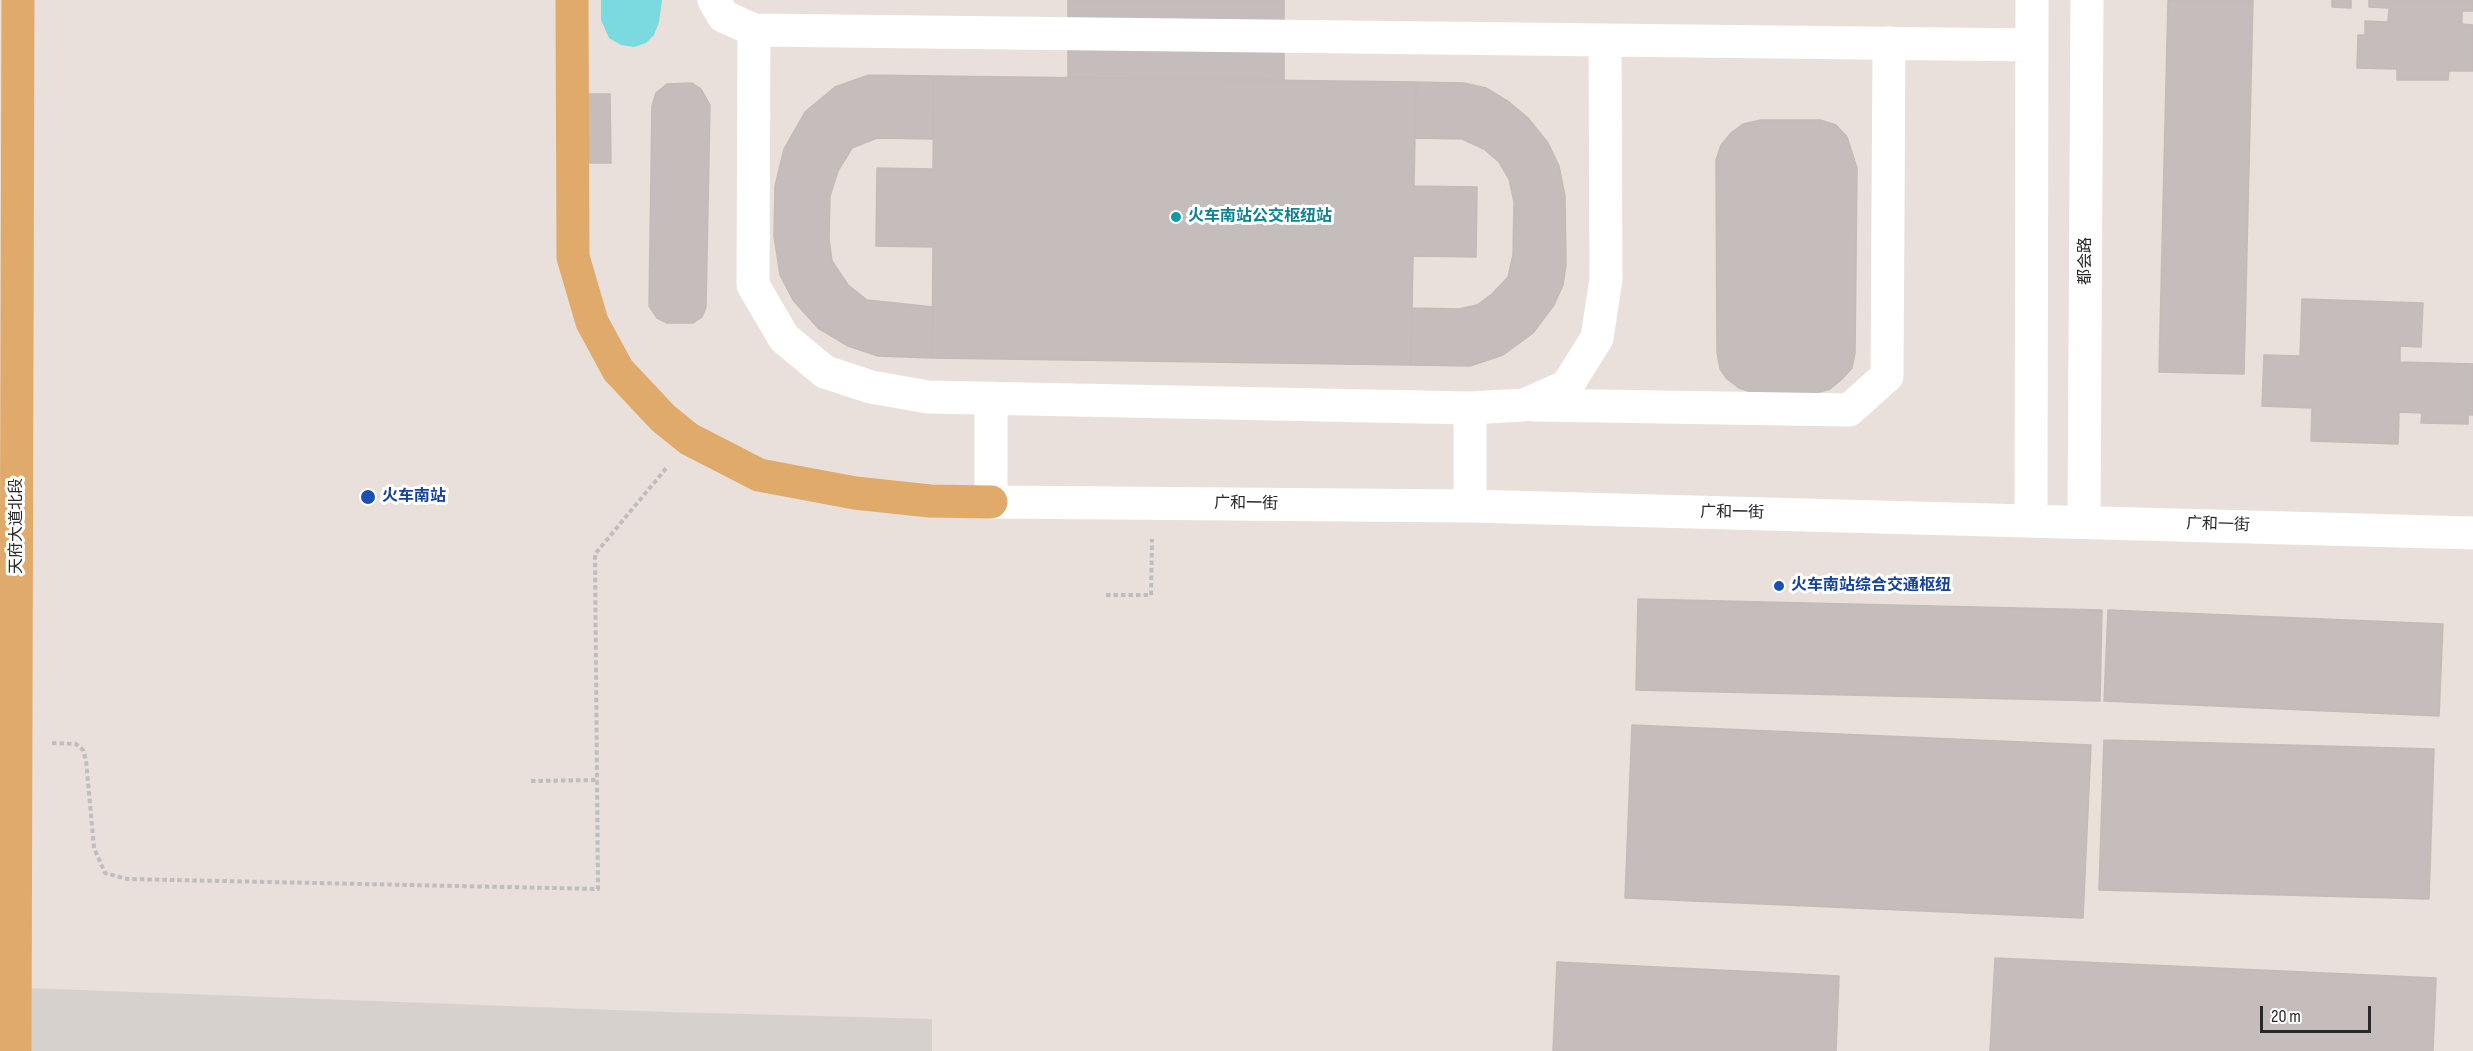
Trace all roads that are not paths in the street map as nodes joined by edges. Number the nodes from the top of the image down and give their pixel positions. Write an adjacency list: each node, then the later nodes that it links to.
1 (18, 0): 18 (main road, 天府大道北段)
2 (572, 0): 13 (main road)
3 (714, 0): 6 (street)
4 (2032, 0): 9 (street)
5 (2087, 0): 16 (street, 都会路)
6 (754, 30): 7 (street); 10 (street)
7 (1605, 41): 8 (street); 11 (street)
8 (1889, 43): 9 (street); 11 (street)
9 (2032, 45): 15 (street)
10 (991, 398): 12 (street); 13 (street)
11 (1524, 405): 12 (street)
12 (1470, 408): 14 (street)
13 (991, 502): 14 (street, 广和一街)
14 (1470, 506): 15 (street, 广和一街)
15 (2031, 520): 16 (street, 广和一街)
16 (2084, 521): 17 (street, 广和一街)
17 (2473, 533)
18 (15, 1051)

